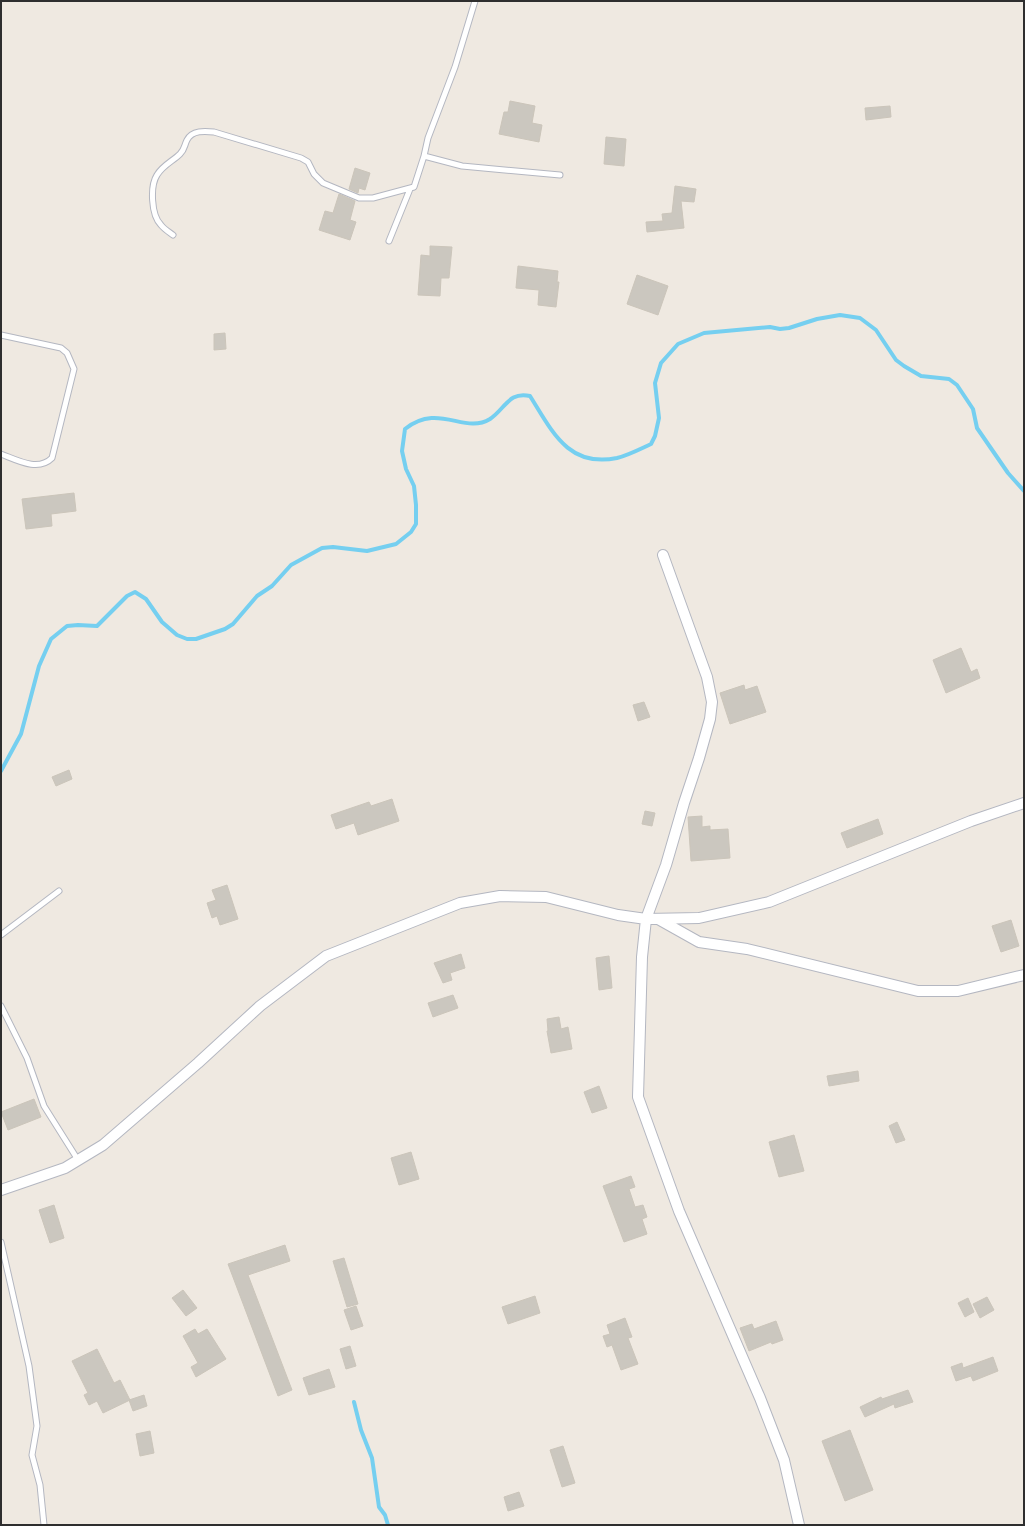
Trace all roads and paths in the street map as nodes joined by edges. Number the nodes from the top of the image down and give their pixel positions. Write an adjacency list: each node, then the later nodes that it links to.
1 (475, 1): 2 (lane)
2 (424, 156): 3 (lane); 4 (lane)
3 (560, 175)
4 (410, 189): 5 (lane); 6 (lane)
5 (173, 235)
6 (389, 241)
7 (1, 335): 8 (lane)
8 (1, 454)
9 (663, 555): 12 (street)
10 (1024, 803): 12 (street)
11 (59, 891): 13 (lane)
12 (651, 919): 14 (street); 16 (street); 20 (street)
13 (1, 934)
14 (1024, 975)
15 (1, 1006): 16 (lane)
16 (78, 1160): 17 (street)
17 (1, 1190)
18 (1, 1242): 19 (lane)
19 (44, 1525)
20 (800, 1525)

